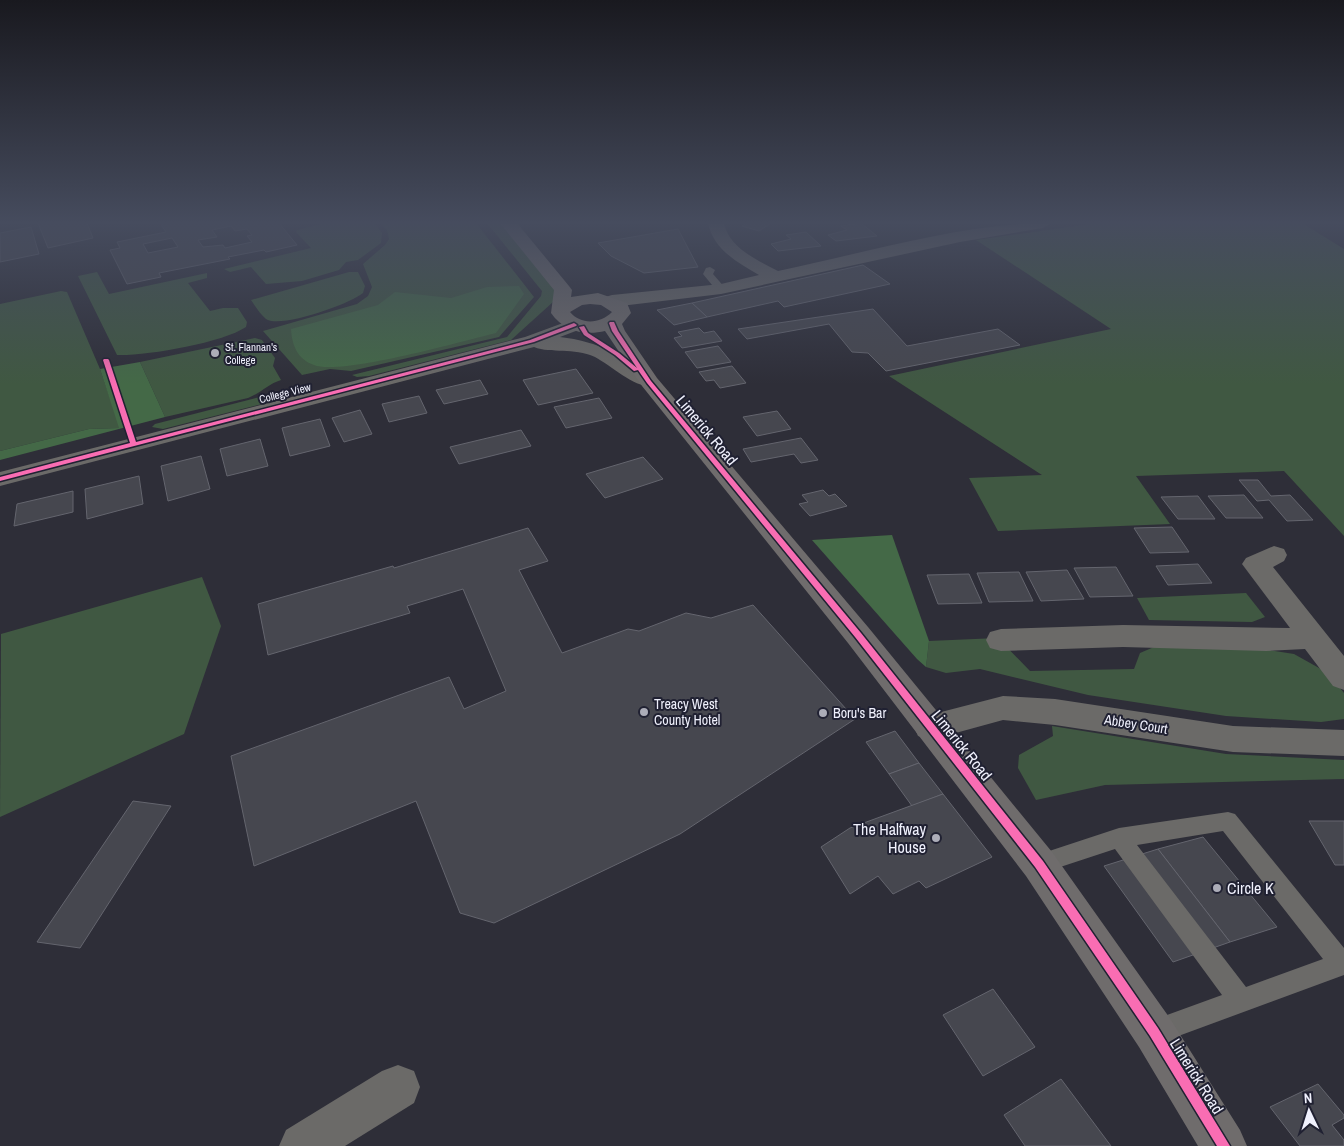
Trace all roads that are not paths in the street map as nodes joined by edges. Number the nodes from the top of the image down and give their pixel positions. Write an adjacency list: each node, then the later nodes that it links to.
1 (552, 276): 8 (main road)
2 (710, 276): 6 (lane)
3 (782, 276): 4 (street)
4 (775, 278): 6 (street)
5 (585, 283): 7 (main road, Limerick Road)
6 (719, 289): 7 (street)
7 (612, 309): 8 (main road); 8 (main road); 10 (main road, Limerick Road)
8 (569, 319): 9 (street, College View); 10 (main road, Limerick Road)
9 (502, 348): 10 (street, College View); 11 (street, College View)
10 (649, 382): 16 (main road, Limerick Road)
11 (0, 479)
12 (1274, 555): 13 (street)
13 (1311, 638): 14 (street); 15 (street)
14 (1001, 640)
15 (1344, 678)
16 (930, 727): 17 (street, Abbey Court); 19 (main road, Limerick Road)
17 (1344, 743)
18 (1119, 838): 19 (lane); 20 (lane); 20 (lane)
19 (1039, 864): 21 (main road, Limerick Road)
20 (1241, 1001): 21 (lane)
21 (1154, 1032): 24 (main road, Limerick Road)
22 (398, 1087): 23 (street)
23 (322, 1140)
24 (1224, 1146)

